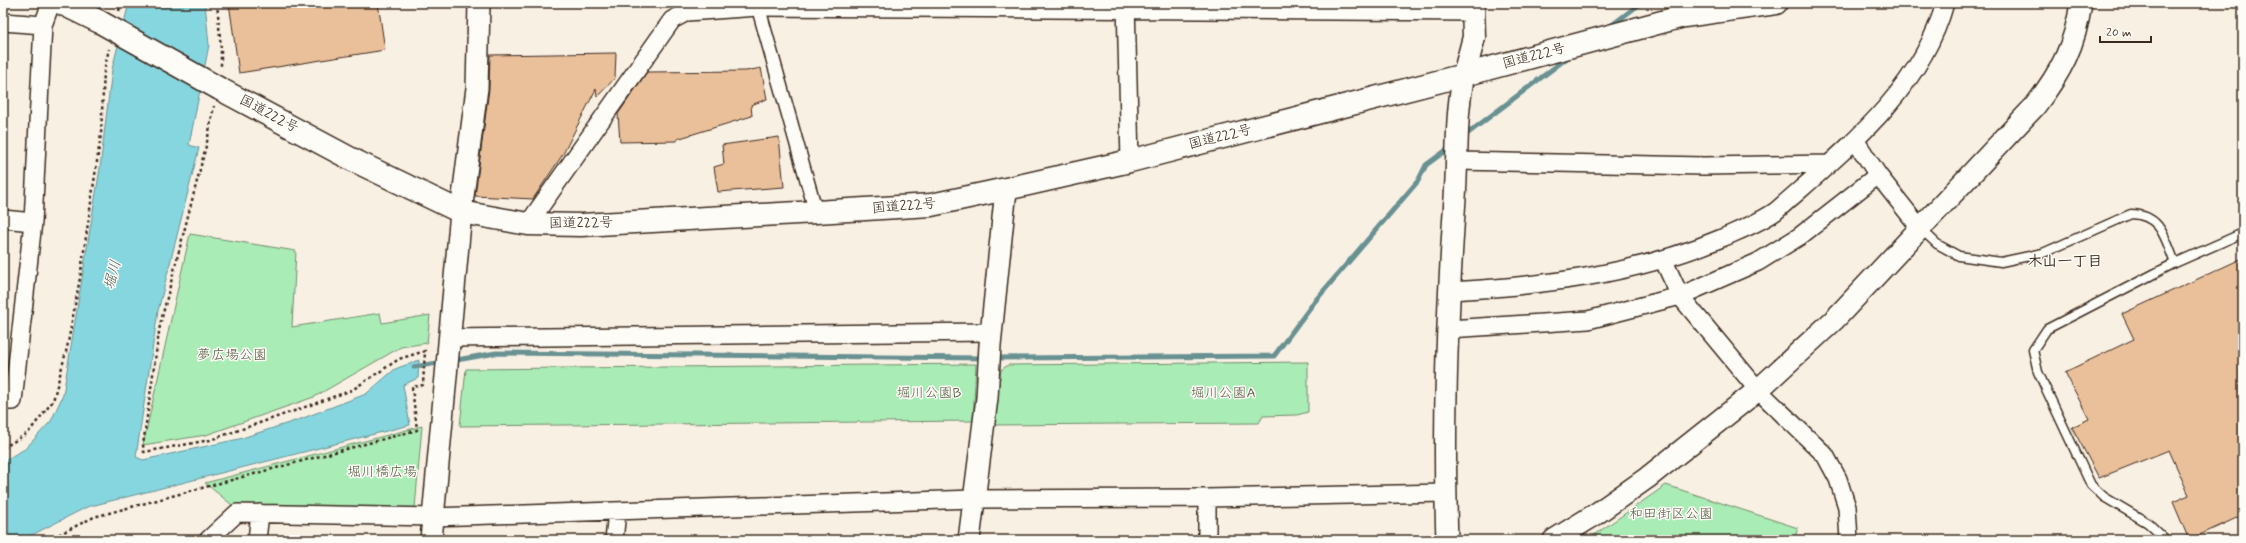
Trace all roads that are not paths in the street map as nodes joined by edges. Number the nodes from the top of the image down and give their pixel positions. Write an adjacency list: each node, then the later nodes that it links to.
1 (51, 3): 11 (street)
2 (61, 3): 19 (main road, 国道222号, bridge)
3 (479, 3): 19 (street)
4 (1776, 3): 12 (main road, 国道222号)
5 (1946, 3): 13 (street)
6 (2081, 3): 24 (street)
7 (757, 5): 8 (street); 20 (street); 23 (street)
8 (1127, 6): 9 (street); 14 (street)
9 (1474, 7): 12 (main road)
10 (3, 22): 11 (street)
11 (43, 25): 22 (street)
12 (1464, 75): 14 (main road, 国道222号); 15 (street)
13 (1855, 140): 16 (street); 17 (street)
14 (1130, 160): 18 (main road, 国道222号)
15 (1457, 161): 16 (street); 28 (street)
16 (1828, 164): 26 (street)
17 (1878, 175): 24 (street); 29 (street)
18 (1006, 189): 20 (main road, 国道222号); 31 (street)
19 (461, 212): 23 (main road, 国道222号); 32 (street)
20 (816, 212): 23 (main road, 国道222号)
21 (3, 219): 22 (street)
22 (33, 222): 34 (street)
23 (528, 224)
24 (1920, 228): 27 (lane); 33 (street)
25 (2243, 233): 27 (lane)
26 (1663, 259): 28 (street); 29 (street)
27 (2175, 263): 50 (lane)
28 (1449, 292): 30 (street)
29 (1680, 296): 30 (street); 33 (street)
30 (1448, 329): 35 (street)
31 (991, 338): 32 (street); 37 (street)
32 (449, 343): 40 (street)
33 (1758, 390): 48 (street); 49 (street)
34 (3, 401)
35 (1446, 492): 36 (street); 47 (street)
36 (1207, 498): 37 (street); 46 (street)
37 (974, 499): 38 (street); 45 (street)
38 (617, 512): 40 (street); 44 (street)
39 (260, 513): 40 (street); 41 (street); 42 (street)
40 (433, 517): 43 (street)
41 (208, 540)
42 (257, 540)
43 (431, 540)
44 (614, 540)
45 (969, 540)
46 (1207, 540)
47 (1447, 540)
48 (1554, 540)
49 (1849, 540)
50 (2166, 540)

